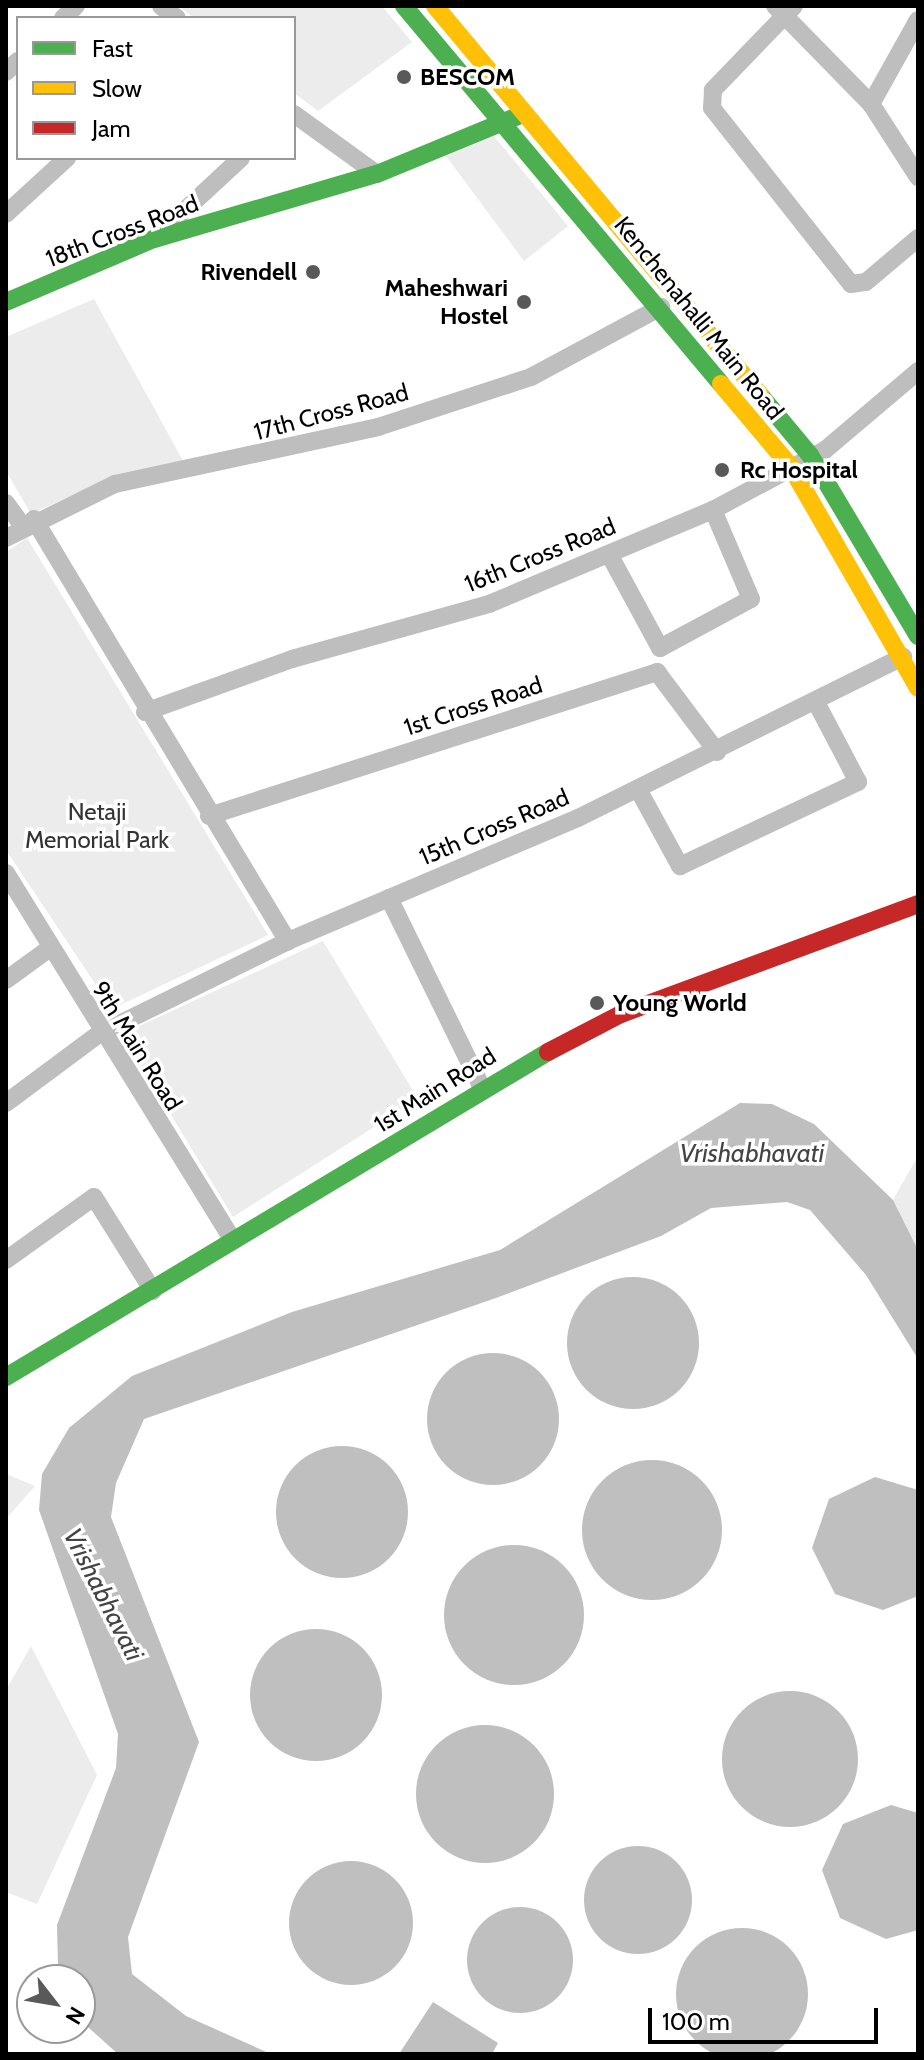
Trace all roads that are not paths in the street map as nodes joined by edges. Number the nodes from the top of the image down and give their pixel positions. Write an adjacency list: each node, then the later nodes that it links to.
1 (404, 6): 8 (main road, Kenchenahalli Main Road)
2 (435, 6): 6 (main road, Kenchenahalli Main Road)
3 (785, 10): 5 (street); 14 (street)
4 (918, 20): 5 (street)
5 (871, 104): 12 (street)
6 (527, 112): 8 (main road, 18th Cross Road); 19 (main road, Kenchenahalli Main Road)
7 (296, 115): 11 (street)
8 (505, 122): 11 (main road, 18th Cross Road); 17 (main road, Kenchenahalli Main Road)
9 (65, 160): 13 (street)
10 (239, 160): 15 (street)
11 (377, 174): 15 (main road, 18th Cross Road)
12 (918, 177)
13 (6, 214)
14 (918, 238)
15 (154, 239): 16 (main road, 18th Cross Road)
16 (6, 302)
17 (661, 307): 20 (main road, Kenchenahalli Main Road); 23 (street, 17th Cross Road)
18 (918, 371): 19 (street, 16th Cross Road)
19 (810, 455): 20 (street, 16th Cross Road); 26 (main road, Kenchenahalli Main Road)
20 (791, 467): 22 (street, 16th Cross Road); 27 (main road, Kenchenahalli Main Road)
21 (6, 503): 23 (street)
22 (713, 510): 25 (street, 16th Cross Road); 25 (street)
23 (29, 523): 24 (street, 17th Cross Road); 30 (street)
24 (6, 538)
25 (609, 554): 30 (street, 16th Cross Road)
26 (918, 636)
27 (903, 657): 28 (main road, Kenchenahalli Main Road); 29 (street, 15th Cross Road)
28 (918, 688)
29 (816, 702): 31 (street, 15th Cross Road); 32 (street)
30 (145, 712): 33 (street)
31 (717, 752): 32 (street, 15th Cross Road); 33 (street, 1st Cross Road)
32 (638, 789): 35 (street, 15th Cross Road)
33 (209, 816): 37 (street)
34 (6, 873): 38 (street, 9th Main Road)
35 (389, 898): 37 (street, 15th Cross Road); 41 (street)
36 (918, 904): 41 (main road, 1st Main Road)
37 (288, 941): 40 (street, 15th Cross Road)
38 (50, 948): 39 (street); 40 (street, 9th Main Road)
39 (6, 980)
40 (99, 1034): 42 (street, 15th Cross Road); 43 (street, 9th Main Road)
41 (481, 1086): 43 (main road, 1st Main Road)
42 (6, 1103)
43 (233, 1241): 45 (main road, 1st Main Road)
44 (6, 1260): 45 (street)
45 (153, 1291): 46 (main road, 1st Main Road)
46 (6, 1377)

